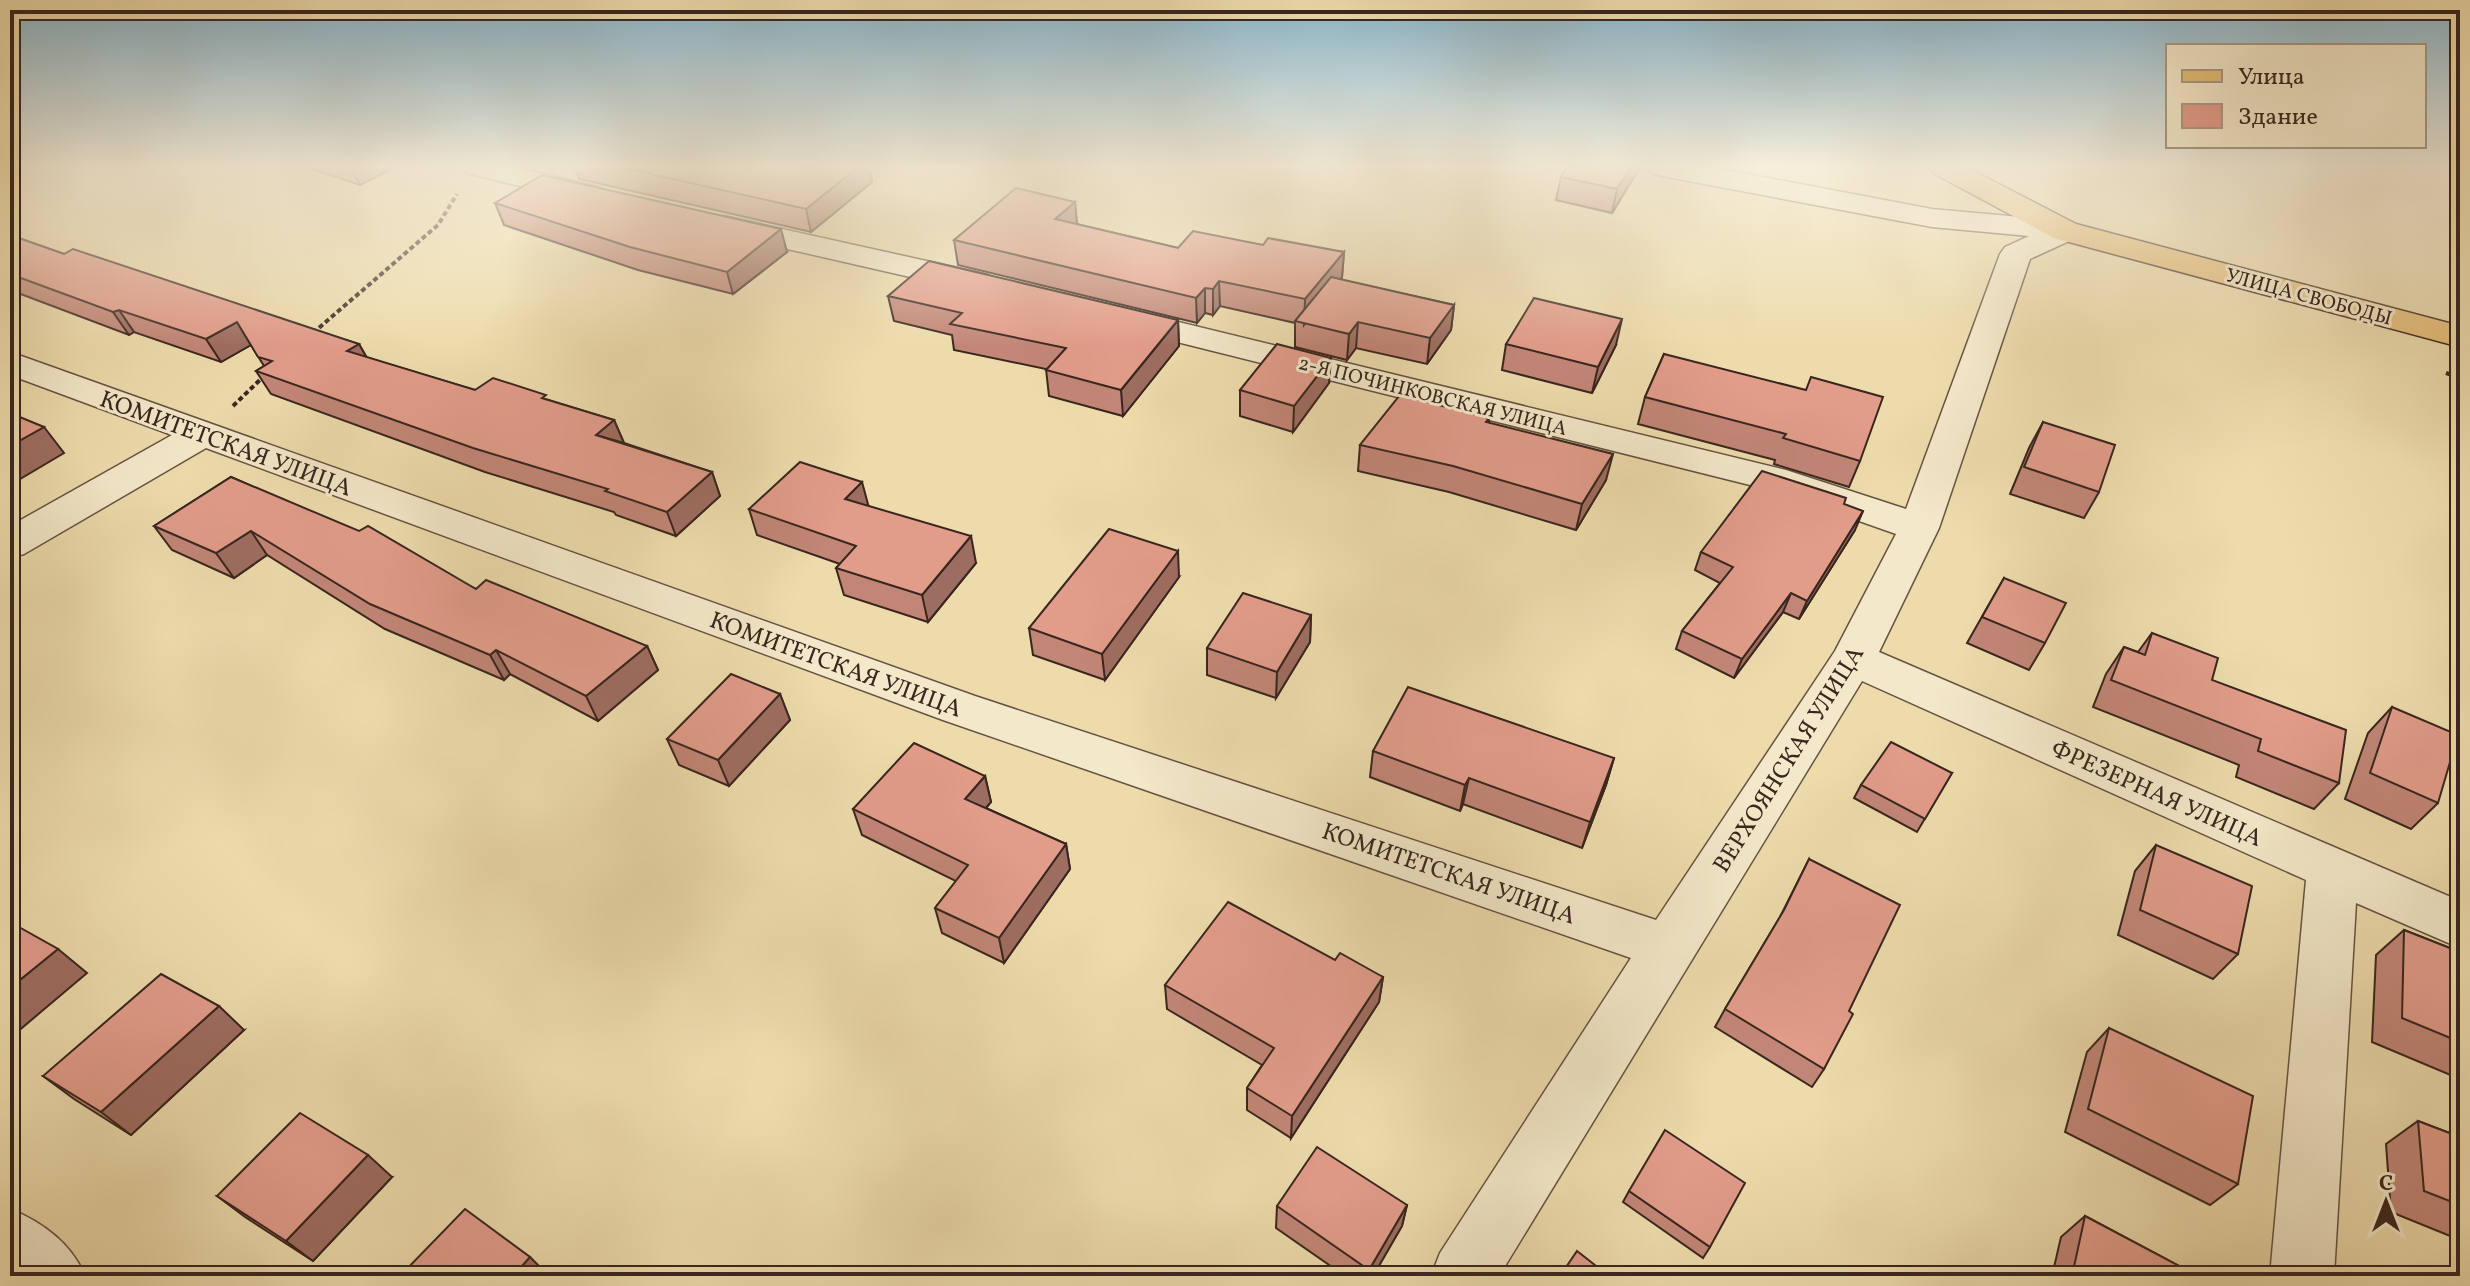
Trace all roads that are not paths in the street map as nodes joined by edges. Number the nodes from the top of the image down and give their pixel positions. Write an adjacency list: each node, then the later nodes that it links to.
1 (733, 227): 5 (street)
2 (2024, 227): 4 (street)
3 (2057, 227): 4 (main road, УЛИЦА СВОБОДЫ)
4 (2065, 231): 7 (main road, УЛИЦА СВОБОДЫ); 10 (street, ВЕРХОЯНСКАЯ УЛИЦА)
5 (1007, 290)
6 (1083, 308): 10 (street, 2-Я ПОЧИНКОВСКАЯ УЛИЦА)
7 (2460, 337)
8 (10, 363): 9 (street, КОМИТЕТСКАЯ УЛИЦА)
9 (200, 435): 11 (street); 15 (street, КОМИТЕТСКАЯ УЛИЦА)
10 (1919, 528): 12 (street, ВЕРХОЯНСКАЯ УЛИЦА)
11 (10, 544)
12 (1853, 659): 13 (street, ФРЕЗЕРНАЯ УЛИЦА); 15 (street, ВЕРХОЯНСКАЯ УЛИЦА)
13 (2332, 870): 14 (street, ФРЕЗЕРНАЯ УЛИЦА); 19 (street)
14 (2460, 925)
15 (1668, 947): 18 (street, ВЕРХОЯНСКАЯ УЛИЦА)
16 (10, 1240): 17 (street)
17 (53, 1276)
18 (1463, 1276)
19 (2302, 1276)

